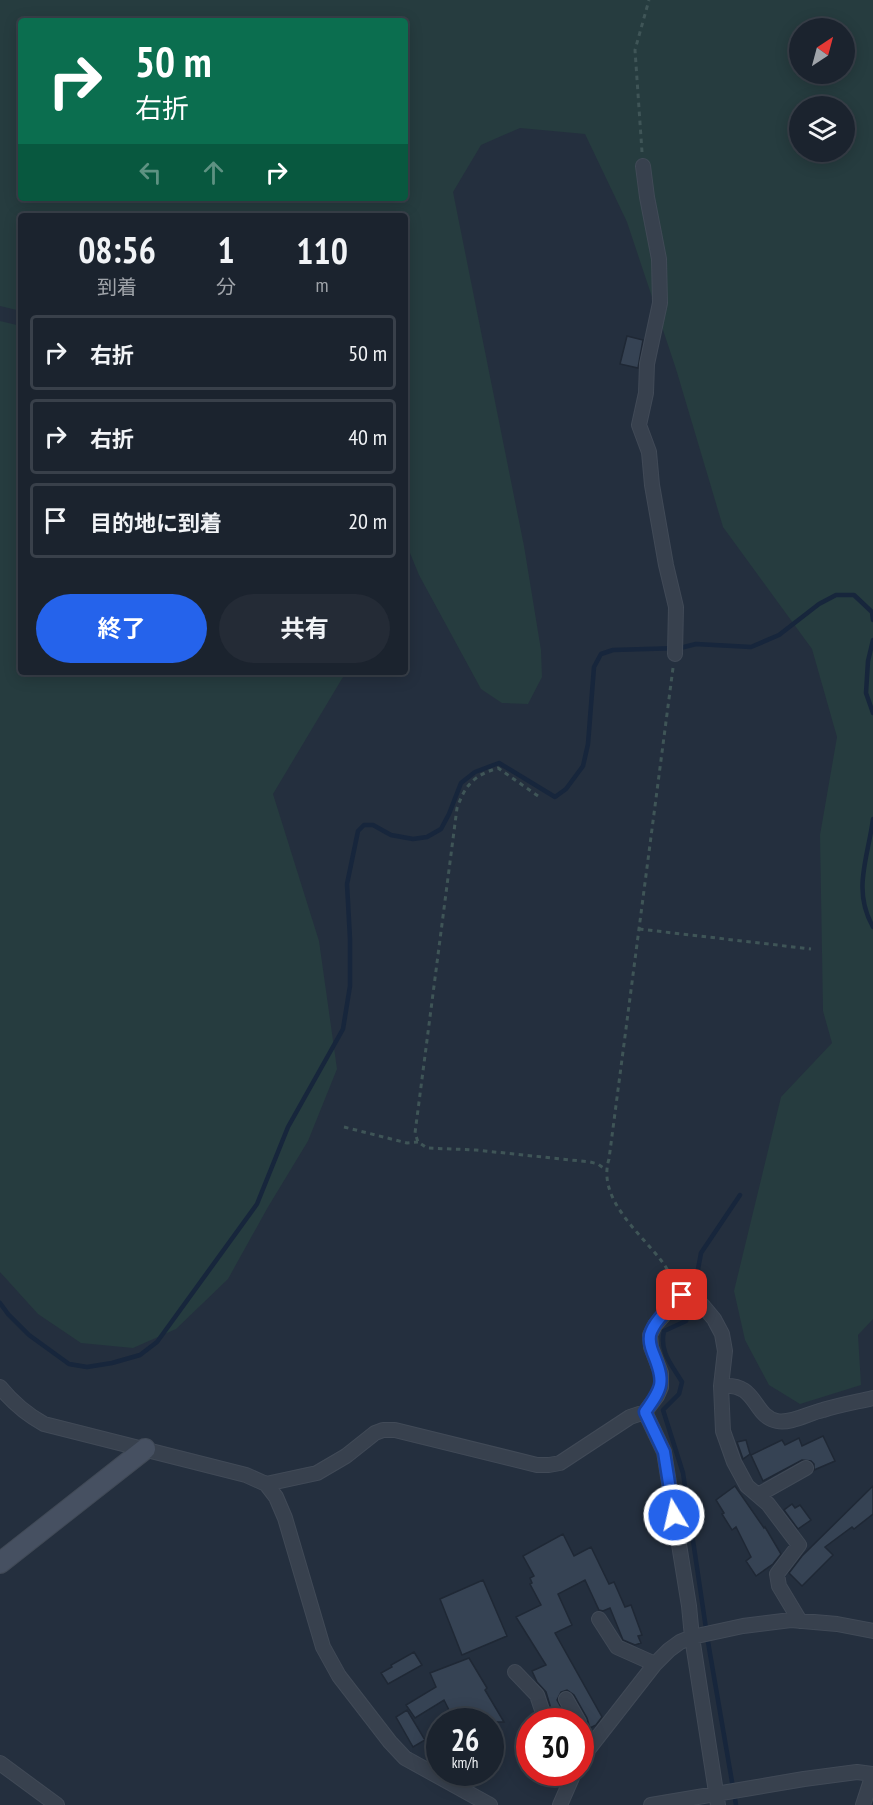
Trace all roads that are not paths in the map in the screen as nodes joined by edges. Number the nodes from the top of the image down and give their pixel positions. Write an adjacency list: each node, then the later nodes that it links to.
1 (643, 166): 2 (street)
2 (674, 650)
3 (721, 1386): 5 (street); 6 (street); 10 (street)
4 (0, 1387): 7 (street)
5 (873, 1398)
6 (645, 1412): 9 (street); 15 (street)
7 (145, 1449): 9 (street); 11 (street)
8 (806, 1468): 10 (street)
9 (266, 1484): 30 (street)
10 (758, 1495): 13 (street)
11 (0, 1563)
12 (598, 1619): 16 (street)
13 (800, 1621): 14 (street); 15 (street)
14 (873, 1631)
15 (703, 1634): 16 (street); 28 (street)
16 (656, 1664): 22 (street)
17 (515, 1672): 19 (street)
18 (566, 1699): 20 (street)
19 (541, 1708)
20 (571, 1708)
21 (594, 1737): 22 (street)
22 (597, 1740): 23 (street)
23 (594, 1744)
24 (0, 1763): 29 (street)
25 (873, 1774): 27 (street); 28 (street)
26 (568, 1786): 31 (street)
27 (868, 1791): 33 (street); 34 (street)
28 (725, 1796): 32 (street)
29 (57, 1805)
30 (490, 1805)
31 (560, 1805)
32 (651, 1805)
33 (854, 1805)
34 (863, 1805)

